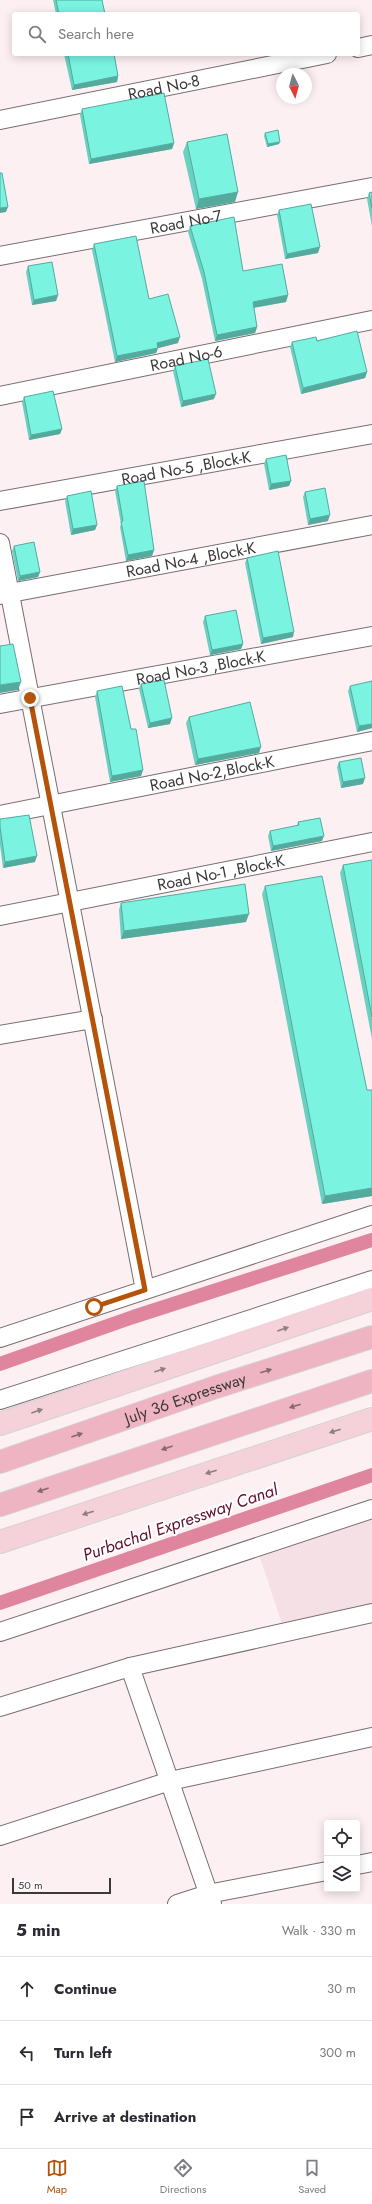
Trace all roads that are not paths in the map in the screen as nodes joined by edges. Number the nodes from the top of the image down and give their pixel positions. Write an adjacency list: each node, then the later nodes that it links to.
1 (372, 45): 2 (street)
2 (360, 48)
3 (318, 56): 4 (street, Road No-8)
4 (0, 120)
5 (372, 187): 6 (street, Road No-7)
6 (0, 256)
7 (372, 320): 8 (street, Road No-6)
8 (0, 396)
9 (372, 434): 10 (street, Road No-5 ,Block-K)
10 (0, 501)
11 (372, 525): 13 (street, Road No-4 ,Block-K)
12 (0, 543): 13 (street)
13 (5, 594): 15 (street)
14 (372, 636): 15 (street, Road No-3 ,Block-K)
15 (30, 698): 16 (street, Road No-3 ,Block-K); 18 (street)
16 (0, 704)
17 (372, 741): 18 (street, Road No-2,Block-K)
18 (51, 806): 19 (street, Road No-2,Block-K); 21 (street)
19 (0, 815)
20 (372, 842): 21 (street, Road No-1 ,Block-K)
21 (70, 903): 22 (street, Road No-1 ,Block-K); 23 (street)
22 (0, 916)
23 (92, 1019): 24 (street); 27 (street)
24 (0, 1035)
25 (372, 1215): 27 (street)
26 (372, 1280): 32 (street)
27 (145, 1290): 30 (street)
28 (372, 1299): 34 (main road, one-way to 28)
29 (372, 1337): 35 (highway, July 36 Expressway, one-way to 29)
30 (0, 1338)
31 (372, 1381): 36 (highway, one-way to 36)
32 (0, 1400)
33 (372, 1419): 38 (main road, one-way to 38)
34 (0, 1424)
35 (0, 1462)
36 (0, 1504)
37 (372, 1509): 40 (street)
38 (8, 1540)
39 (372, 1613): 41 (street)
40 (0, 1632)
41 (130, 1667): 42 (street); 44 (street)
42 (0, 1707)
43 (372, 1737): 44 (street)
44 (170, 1781): 45 (street); 49 (street)
45 (0, 1836)
46 (372, 1862): 47 (street)
47 (360, 1864)
48 (324, 1871): 49 (street)
49 (210, 1899): 50 (street)
50 (177, 1904)

